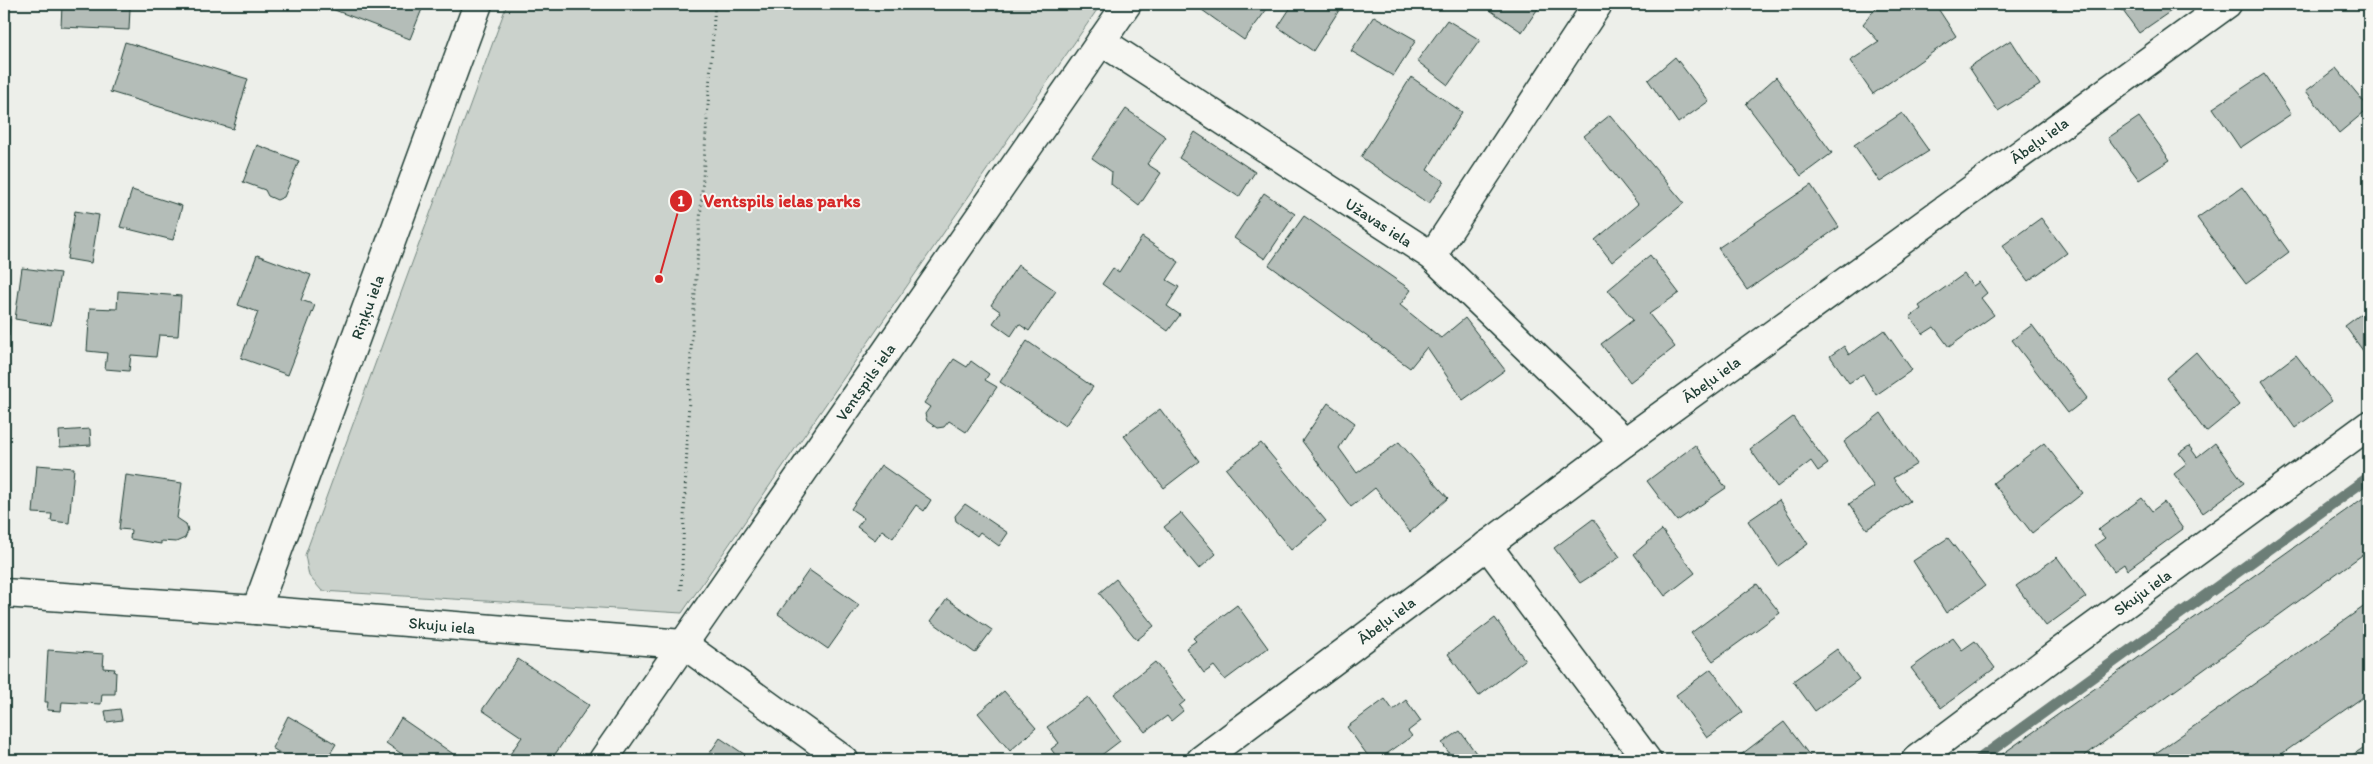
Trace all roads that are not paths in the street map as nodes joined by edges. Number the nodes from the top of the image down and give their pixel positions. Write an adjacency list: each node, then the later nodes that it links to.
1 (478, 4): 11 (street, Riņķu iela)
2 (1126, 4): 5 (street, Ventspils iela)
3 (1598, 4): 6 (street)
4 (2227, 4): 8 (street, Ābeļu iela)
5 (1101, 41): 6 (street, Užavas iela); 12 (street, Ventspils iela)
6 (1432, 256): 8 (street, Užavas iela)
7 (2369, 425): 17 (street, Skuju iela)
8 (1625, 442): 9 (street, Ābeļu iela)
9 (1487, 545): 15 (street, Ābeļu iela); 16 (street)
10 (4, 593): 11 (street, Skuju iela)
11 (256, 610): 12 (street, Skuju iela)
12 (683, 644): 13 (street, Ventspils iela); 14 (street)
13 (603, 760)
14 (844, 760)
15 (1201, 760)
16 (1647, 760)
17 (1916, 760)

